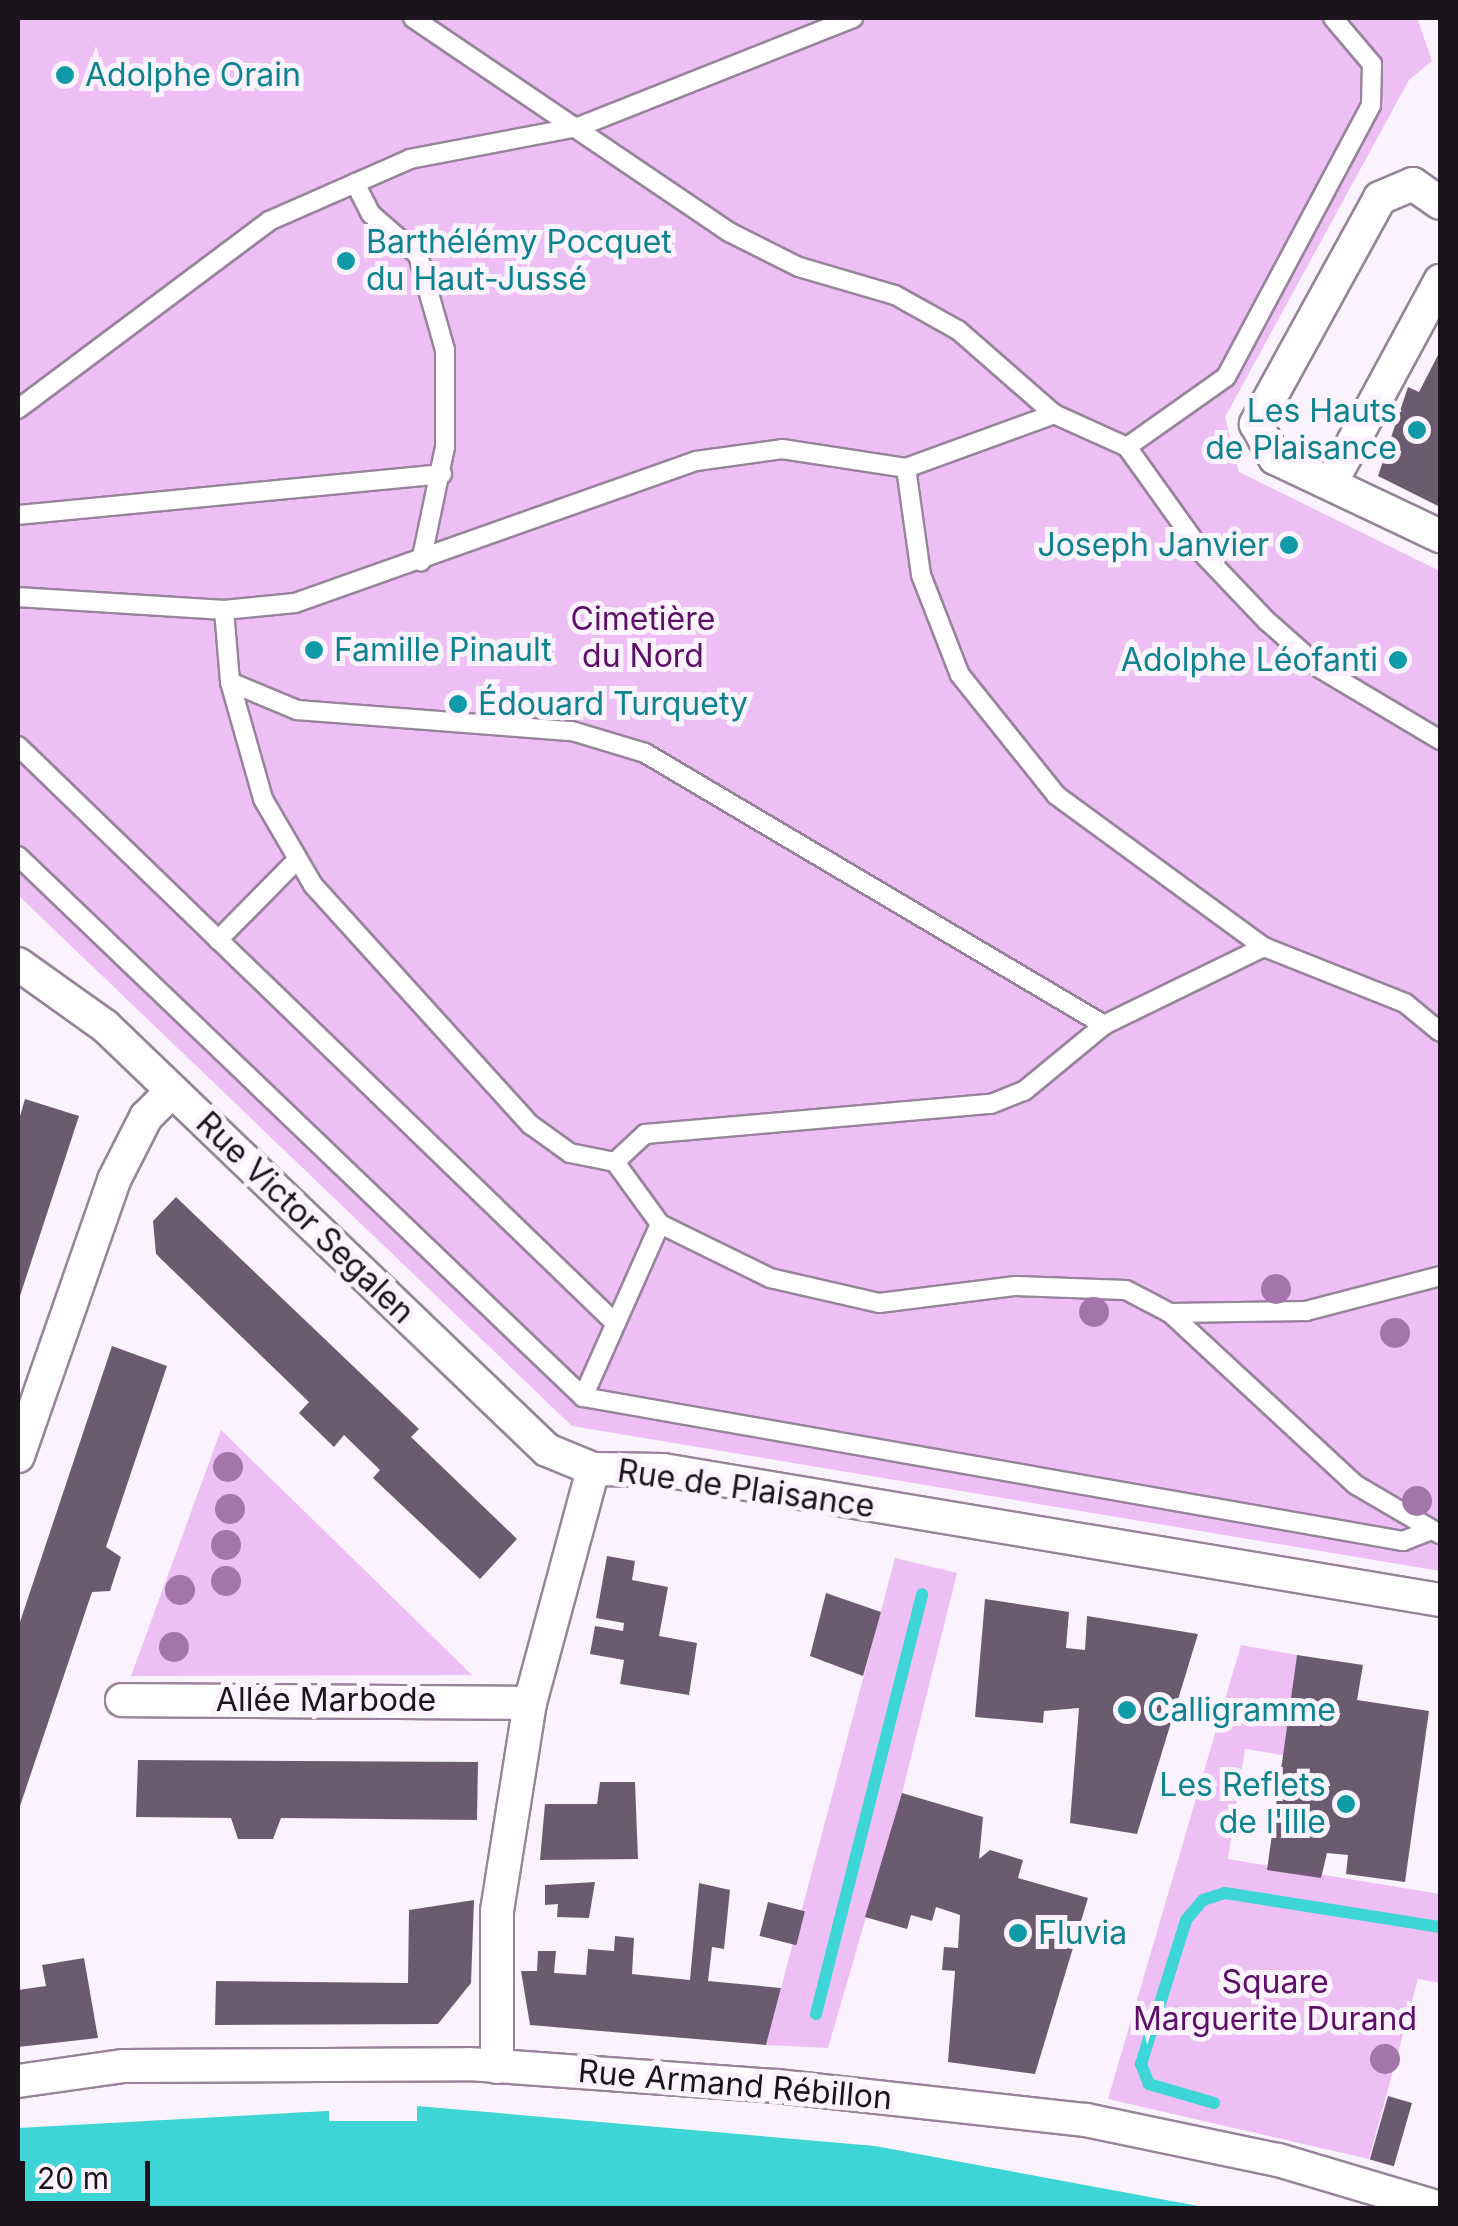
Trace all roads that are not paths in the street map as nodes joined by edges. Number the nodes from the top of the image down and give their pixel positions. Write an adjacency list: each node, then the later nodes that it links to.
1 (413, 18): 4 (lane)
2 (853, 18): 4 (lane)
3 (1333, 18): 10 (lane)
4 (578, 127): 5 (lane); 9 (lane)
5 (356, 183): 8 (lane); 12 (lane)
6 (1440, 203): 13 (street)
7 (1440, 281): 13 (street)
8 (18, 410)
9 (1054, 414): 10 (lane); 11 (lane)
10 (1127, 447): 20 (lane)
11 (906, 468): 16 (lane); 25 (lane)
12 (442, 474): 14 (lane); 16 (lane)
13 (1332, 483): 15 (street)
14 (18, 515)
15 (1440, 536)
16 (421, 562): 18 (lane)
17 (18, 597): 18 (lane)
18 (224, 610): 19 (lane)
19 (230, 682): 23 (lane); 27 (lane)
20 (1440, 740)
21 (18, 746): 24 (lane)
22 (18, 856): 35 (lane)
23 (297, 860): 24 (lane); 30 (lane)
24 (218, 940): 34 (lane)
25 (1264, 947): 27 (lane); 28 (lane)
26 (18, 964): 29 (street, Rue Victor Segalen)
27 (1104, 1025): 30 (lane)
28 (1440, 1032)
29 (172, 1091): 36 (street); 37 (street, Rue Victor Segalen)
30 (614, 1162): 31 (lane)
31 (660, 1224): 33 (lane); 34 (lane)
32 (1440, 1276): 33 (lane)
33 (1170, 1313): 38 (lane)
34 (612, 1320): 35 (lane)
35 (583, 1397): 38 (lane)
36 (18, 1456)
37 (593, 1469): 39 (street, Rue de Plaisance); 41 (street, Rue de Plaisance)
38 (1434, 1533)
39 (1440, 1600)
40 (122, 1700): 41 (street, Allée Marbode)
41 (530, 1703): 42 (street, Rue de Plaisance)
42 (497, 2067): 43 (street, Rue Armand Rébillon); 44 (street, Rue Armand Rébillon)
43 (18, 2081)
44 (1440, 2208)

